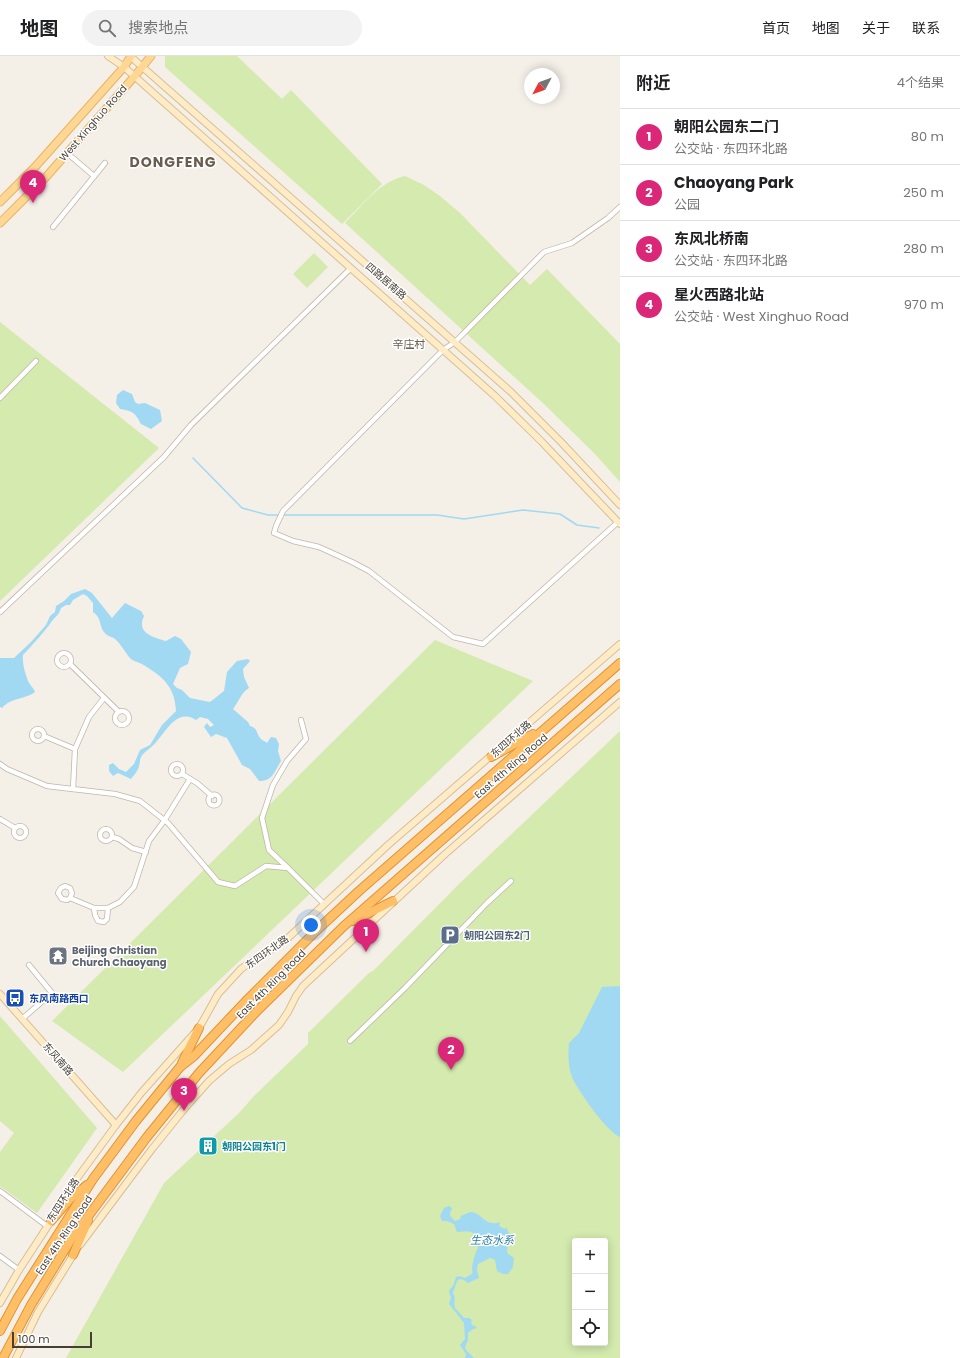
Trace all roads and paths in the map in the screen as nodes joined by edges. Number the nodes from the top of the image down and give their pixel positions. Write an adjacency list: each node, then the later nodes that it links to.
1 (108, 56): 4 (street)
2 (131, 56): 4 (main road, West Xinghuo Road); 5 (street, 四路居南路)
3 (151, 56): 5 (main road, West Xinghuo Road)
4 (124, 67): 6 (street); 10 (main road, West Xinghuo Road)
5 (142, 68): 6 (main road, West Xinghuo Road); 15 (street, 四路居南路)
6 (134, 77): 7 (main road, West Xinghuo Road); 14 (street)
7 (67, 153): 9 (street); 12 (main road, West Xinghuo Road)
8 (105, 162): 9 (street)
9 (94, 176): 13 (street)
10 (0, 202)
11 (620, 207): 15 (street)
12 (0, 223)
13 (54, 227)
14 (351, 268): 16 (street); 21 (street)
15 (454, 342): 16 (street); 19 (street, 四路居南路)
16 (443, 350): 20 (street); 20 (street)
17 (36, 361): 18 (street)
18 (0, 398)
19 (620, 506)
20 (619, 523)
21 (0, 612)
22 (620, 644): 33 (street, 东四环北路)
23 (620, 663): 30 (highway, East 4th Ring Road)
24 (70, 664): 26 (street)
25 (620, 684): 51 (highway, East 4th Ring Road)
26 (104, 698): 28 (street); 32 (street)
27 (620, 702): 47 (street)
28 (119, 712)
29 (301, 720): 44 (street)
30 (546, 727): 33 (highway); 57 (highway, East 4th Ring Road)
31 (44, 736): 32 (street)
32 (75, 749): 37 (street)
33 (490, 757): 48 (street, 东四环北路)
34 (1, 766): 37 (street)
35 (182, 774): 36 (street)
36 (190, 778): 38 (street); 40 (street)
37 (73, 789): 40 (street)
38 (212, 796)
39 (0, 818): 41 (street)
40 (164, 821): 43 (street); 44 (street)
41 (15, 828)
42 (112, 837): 43 (street)
43 (146, 852): 50 (street)
44 (288, 868): 48 (street)
45 (511, 881): 56 (street)
46 (70, 898): 49 (street)
47 (393, 901): 51 (highway); 63 (street)
48 (324, 904): 55 (street, 东四环北路)
49 (94, 908): 50 (street); 50 (street)
50 (108, 908)
51 (344, 926): 61 (highway, East 4th Ring Road)
52 (29, 965): 54 (street)
53 (0, 994): 54 (street, 东风南路)
54 (22, 1019): 58 (street, 东风南路)
55 (199, 1028): 57 (highway); 58 (street, 东四环北路)
56 (350, 1040)
57 (180, 1067): 59 (highway, East 4th Ring Road)
58 (116, 1125): 62 (street, 东四环北路)
59 (93, 1179): 62 (highway); 67 (highway, East 4th Ring Road)
60 (0, 1191): 62 (street)
61 (96, 1204): 63 (highway); 68 (highway, East 4th Ring Road)
62 (49, 1224): 65 (street, 东四环北路)
63 (73, 1255): 69 (street)
64 (0, 1256): 65 (street)
65 (19, 1270): 66 (street, 东四环北路)
66 (0, 1303)
67 (0, 1331)
68 (3, 1358)
69 (16, 1358)

